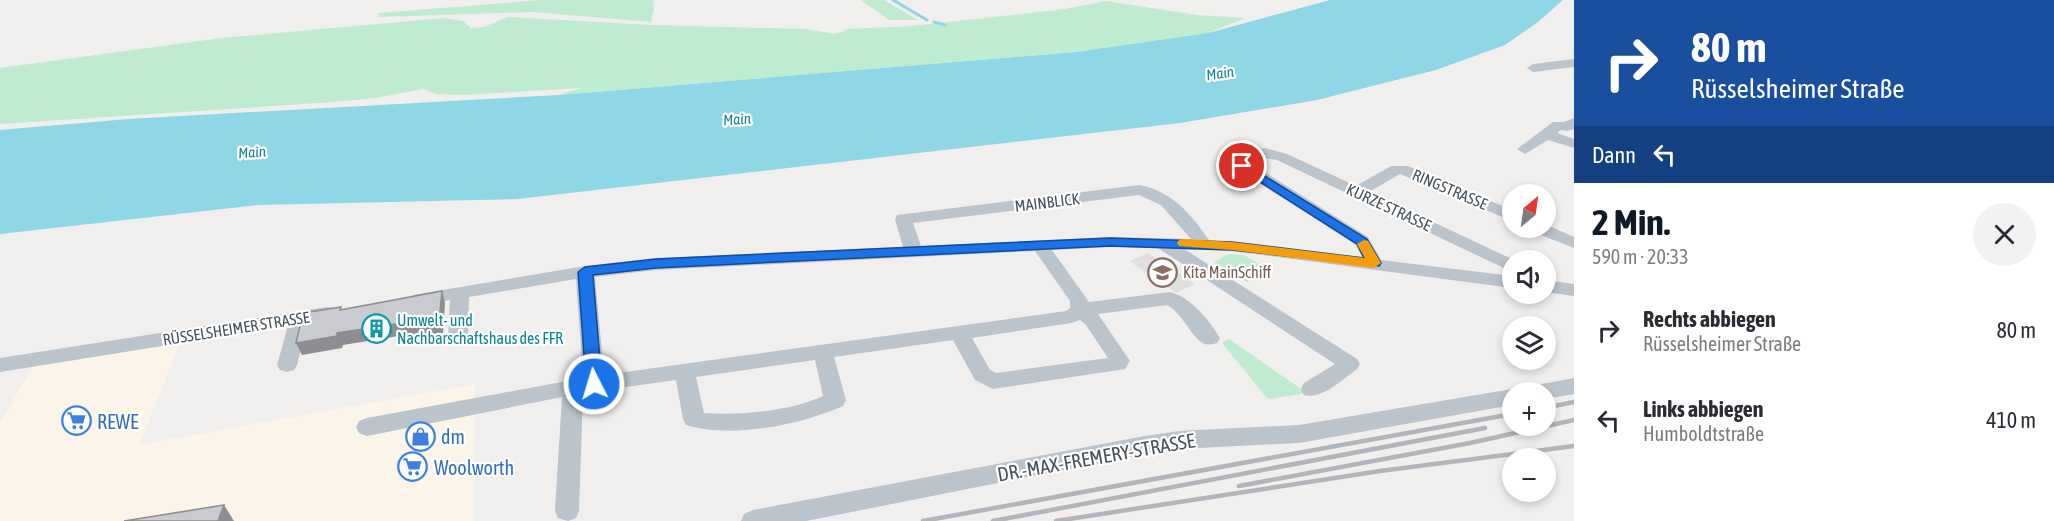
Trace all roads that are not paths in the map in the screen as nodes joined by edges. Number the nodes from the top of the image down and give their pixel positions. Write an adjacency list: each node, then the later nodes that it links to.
1 (1574, 63): 2 (street)
2 (1533, 68)
3 (1574, 122): 4 (street)
4 (1546, 134): 5 (street); 6 (street)
5 (1574, 144)
6 (1525, 149)
7 (1357, 192): 8 (street, RINGSTRASSE); 15 (street, KURZE STRASSE); 16 (street, KURZE STRASSE)
8 (1502, 212)
9 (1556, 235): 11 (street)
10 (1161, 243): 12 (street); 13 (street); 35 (street)
11 (1574, 243)
12 (1203, 244): 14 (street, MAINBLICK); 16 (street)
13 (1040, 246): 14 (street); 24 (street)
14 (914, 252): 17 (street)
15 (1502, 261)
16 (1374, 263): 18 (street)
17 (585, 272): 21 (street); 33 (street)
18 (1502, 281)
19 (1556, 288): 20 (street)
20 (1574, 290)
21 (460, 292): 22 (street); 27 (street)
22 (402, 301)
23 (349, 310): 30 (street, RÜSSELSHEIMER STRASSE)
24 (1080, 310): 26 (street); 26 (street); 28 (street)
25 (297, 327): 31 (street)
26 (959, 333): 29 (street)
27 (458, 337)
28 (1210, 338)
29 (823, 353): 32 (street); 32 (street)
30 (0, 365)
31 (287, 365)
32 (685, 372): 33 (street)
33 (584, 386): 38 (street); 39 (street)
34 (1574, 386): 36 (street)
35 (1312, 389)
36 (1556, 389)
37 (1502, 399): 40 (street, DR.-MAX-FREMERY-STRASSE)
38 (367, 428)
39 (567, 511)
40 (753, 521)

